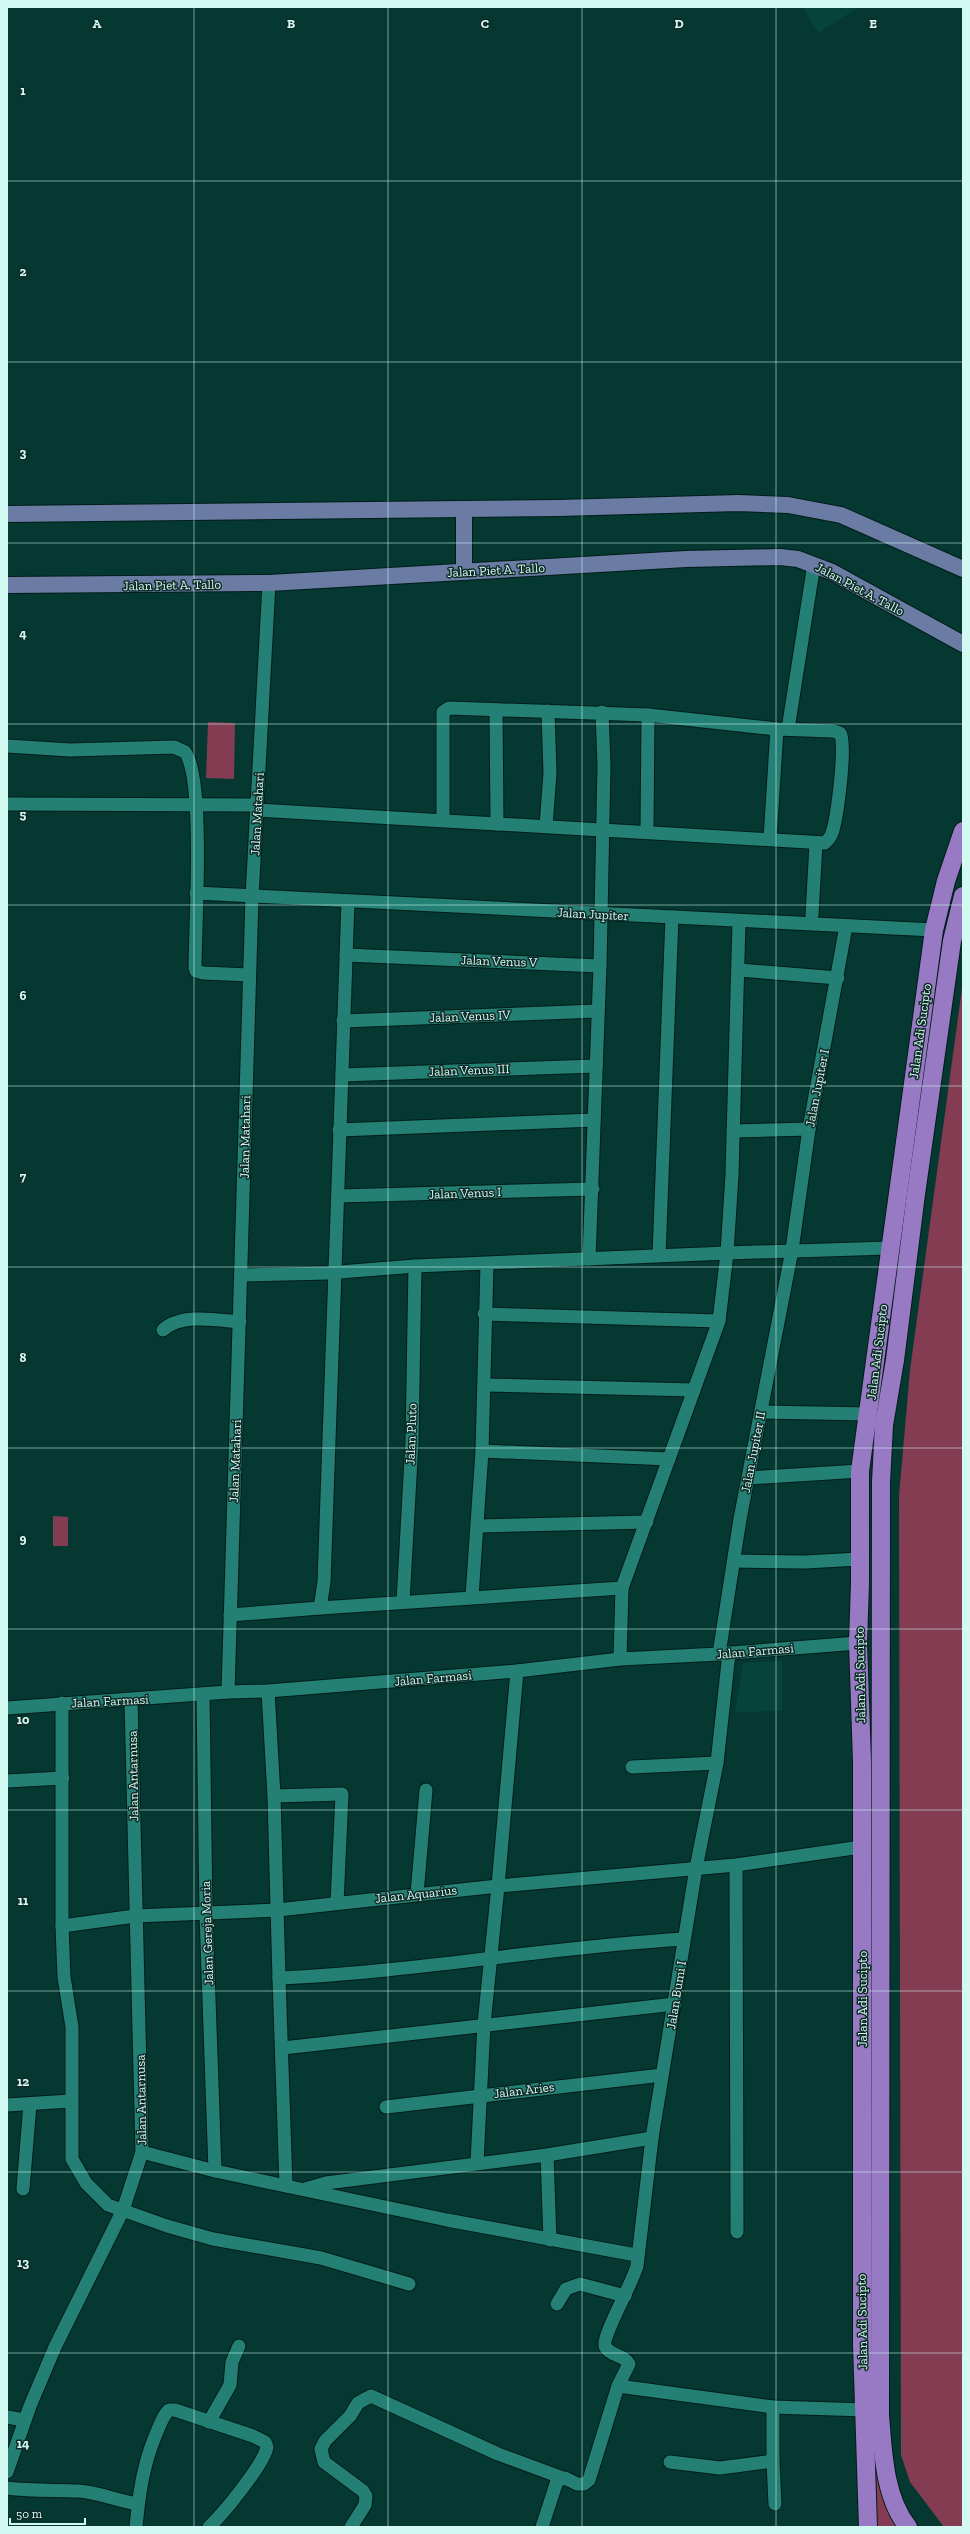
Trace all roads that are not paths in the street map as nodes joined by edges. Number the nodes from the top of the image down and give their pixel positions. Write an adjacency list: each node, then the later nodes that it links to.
1 (464, 510): 2 (main road); 4 (main road); 5 (main road)
2 (7, 514)
3 (814, 564): 5 (main road, Jalan Piet A. Tallo); 8 (main road, Jalan Piet A. Tallo); 13 (street)
4 (963, 569)
5 (464, 572): 6 (main road, Jalan Piet A. Tallo)
6 (269, 583): 7 (main road, Jalan Piet A. Tallo); 17 (street, Jalan Matahari)
7 (7, 585)
8 (963, 644)
9 (496, 710): 10 (street); 18 (street); 19 (street)
10 (548, 711): 11 (street); 20 (street)
11 (602, 712): 12 (street); 21 (street)
12 (648, 715): 13 (street); 23 (street)
13 (783, 729): 24 (street); 25 (street)
14 (7, 746): 15 (street)
15 (197, 803): 16 (street); 17 (street); 26 (street)
16 (7, 804)
17 (257, 807): 18 (street); 28 (street, Jalan Matahari)
18 (443, 819): 19 (street)
19 (497, 824): 20 (street)
20 (546, 826): 21 (street)
21 (602, 830): 23 (street); 30 (street)
22 (963, 831): 35 (highway, Jalan Adi Sucipto)
23 (647, 832): 24 (street)
24 (770, 839): 25 (street)
25 (816, 844): 31 (street)
26 (196, 893): 28 (street, Jalan Jupiter); 39 (street)
27 (963, 896): 60 (highway, Jalan Adi Sucipto)
28 (252, 897): 29 (street, Jalan Jupiter); 39 (street, Jalan Matahari)
29 (348, 902): 30 (street, Jalan Jupiter); 36 (street)
30 (600, 914): 32 (street, Jalan Jupiter); 37 (street)
31 (812, 915)
32 (672, 918): 33 (street, Jalan Jupiter); 54 (street)
33 (738, 921): 34 (street, Jalan Jupiter); 38 (street)
34 (846, 926): 35 (street, Jalan Jupiter); 40 (street, Jalan Jupiter I)
35 (934, 930): 51 (highway, Jalan Adi Sucipto)
36 (346, 955): 37 (street, Jalan Venus V); 42 (street)
37 (600, 966): 41 (street)
38 (739, 970): 40 (street); 48 (street)
39 (249, 975): 59 (street, Jalan Matahari)
40 (838, 978): 46 (street, Jalan Jupiter I)
41 (598, 1011): 42 (street, Jalan Venus IV); 43 (street)
42 (343, 1021): 44 (street)
43 (596, 1066): 44 (street, Jalan Venus III); 45 (street)
44 (342, 1075): 47 (street)
45 (594, 1120): 47 (street); 49 (street)
46 (809, 1129): 48 (street); 52 (street, Jalan Jupiter I)
47 (340, 1130): 50 (street)
48 (733, 1131): 53 (street)
49 (593, 1189): 50 (street, Jalan Venus I); 55 (street)
50 (338, 1196): 58 (street)
51 (889, 1248): 52 (street); 61 (highway, Jalan Adi Sucipto)
52 (792, 1250): 53 (street); 68 (street, Jalan Jupiter II)
53 (727, 1253): 54 (street); 63 (street)
54 (659, 1255): 55 (street)
55 (590, 1259): 56 (street)
56 (487, 1264): 57 (street); 62 (street)
57 (415, 1266): 58 (street); 80 (street, Jalan Pluto)
58 (334, 1272): 59 (street); 81 (street)
59 (242, 1275): 64 (street, Jalan Matahari)
60 (901, 1306): 61 (highway); 121 (highway, Jalan Adi Sucipto)
61 (882, 1307): 69 (highway, Jalan Adi Sucipto)
62 (484, 1314): 63 (street); 66 (street)
63 (719, 1321): 67 (street)
64 (240, 1322): 65 (street); 82 (street, Jalan Matahari)
65 (164, 1330)
66 (485, 1385): 67 (street); 70 (street)
67 (694, 1390): 71 (street)
68 (761, 1412): 69 (street); 73 (street, Jalan Jupiter II)
69 (869, 1414): 72 (highway, Jalan Adi Sucipto)
70 (482, 1451): 71 (street); 75 (street)
71 (669, 1459): 74 (street)
72 (860, 1471): 73 (street); 76 (highway, Jalan Adi Sucipto)
73 (748, 1478): 77 (street, Jalan Jupiter II)
74 (647, 1522): 75 (street); 78 (street)
75 (478, 1526): 79 (street)
76 (859, 1559): 77 (street); 83 (highway, Jalan Adi Sucipto)
77 (734, 1561): 84 (street, Jalan Jupiter II)
78 (622, 1588): 79 (street); 85 (street)
79 (472, 1596): 80 (street)
80 (403, 1602): 81 (street)
81 (320, 1608): 82 (street)
82 (230, 1615): 88 (street, Jalan Matahari)
83 (858, 1642): 84 (street, Jalan Farmasi); 99 (highway, Jalan Adi Sucipto)
84 (724, 1654): 85 (street, Jalan Farmasi); 93 (street, Jalan Bumi I)
85 (620, 1659): 86 (street, Jalan Farmasi)
86 (517, 1671): 87 (street, Jalan Farmasi); 102 (street)
87 (268, 1691): 88 (street, Jalan Farmasi); 98 (street)
88 (228, 1692): 89 (street, Jalan Farmasi)
89 (203, 1695): 90 (street, Jalan Farmasi); 106 (street, Jalan Gereja Moria)
90 (131, 1700): 91 (street, Jalan Farmasi); 107 (street, Jalan Antarnusa)
91 (62, 1703): 92 (street, Jalan Farmasi); 95 (street)
92 (7, 1708)
93 (717, 1763): 94 (street); 101 (street, Jalan Bumi I)
94 (632, 1767)
95 (63, 1778): 96 (street); 108 (street)
96 (7, 1781)
97 (426, 1790): 103 (street)
98 (274, 1796): 104 (street); 105 (street)
99 (861, 1847): 100 (street, Jalan Aquarius); 121 (highway, Jalan Adi Sucipto)
100 (736, 1865): 101 (street, Jalan Aquarius); 131 (street)
101 (696, 1868): 102 (street, Jalan Aquarius); 109 (street, Jalan Bumi I)
102 (498, 1886): 103 (street, Jalan Aquarius); 110 (street)
103 (417, 1894): 104 (street, Jalan Aquarius)
104 (337, 1903): 105 (street, Jalan Aquarius)
105 (278, 1910): 106 (street, Jalan Aquarius); 111 (street)
106 (206, 1913): 107 (street, Jalan Aquarius); 126 (street, Jalan Gereja Moria)
107 (135, 1916): 108 (street, Jalan Aquarius); 123 (street, Jalan Antarnusa)
108 (62, 1926): 117 (street)
109 (684, 1939): 110 (street); 112 (street, Jalan Bumi I)
110 (490, 1959): 111 (street); 113 (street)
111 (279, 1978): 114 (street)
112 (675, 2004): 113 (street); 115 (street, Jalan Bumi I)
113 (484, 2024): 114 (street); 116 (street)
114 (283, 2048): 127 (street)
115 (662, 2075): 116 (street, Jalan Aries); 122 (street, Jalan Bumi I)
116 (479, 2095): 120 (street, Jalan Aries); 125 (street)
117 (72, 2101): 118 (street); 130 (street)
118 (30, 2104): 119 (street); 128 (street)
119 (7, 2105)
120 (386, 2107)
121 (871, 2111): 140 (highway, Jalan Adi Sucipto); 156 (highway, Jalan Adi Sucipto)
122 (652, 2138): 124 (street); 133 (street, Jalan Bumi I)
123 (142, 2152): 126 (street); 130 (street, Jalan Antarnusa)
124 (547, 2155): 125 (street); 132 (street)
125 (477, 2162): 129 (street)
126 (215, 2172): 127 (street)
127 (286, 2186): 129 (street)
128 (23, 2189)
129 (305, 2189): 132 (street)
130 (123, 2210): 134 (street); 142 (street, Jalan Antarnusa)
131 (737, 2232)
132 (550, 2240): 133 (street)
133 (636, 2255): 135 (street, Jalan Bumi I)
134 (409, 2284)
135 (625, 2296): 136 (street); 138 (street, Jalan Bumi I)
136 (557, 2304)
137 (240, 2346): 143 (street)
138 (618, 2386): 139 (street); 147 (street)
139 (773, 2407): 140 (street); 144 (street)
140 (865, 2410): 155 (highway, Jalan Adi Sucipto)
141 (7, 2417): 142 (street)
142 (24, 2420): 146 (street, Jalan Antarnusa)
143 (209, 2422): 149 (street); 152 (street)
144 (773, 2461): 145 (street); 150 (street)
145 (670, 2462)
146 (7, 2472)
147 (563, 2478): 153 (street); 154 (street)
148 (7, 2488): 149 (street)
149 (138, 2504): 151 (street)
150 (775, 2504)
151 (136, 2527)
152 (209, 2527)
153 (351, 2527)
154 (542, 2527)
155 (868, 2527)
156 (908, 2527)

